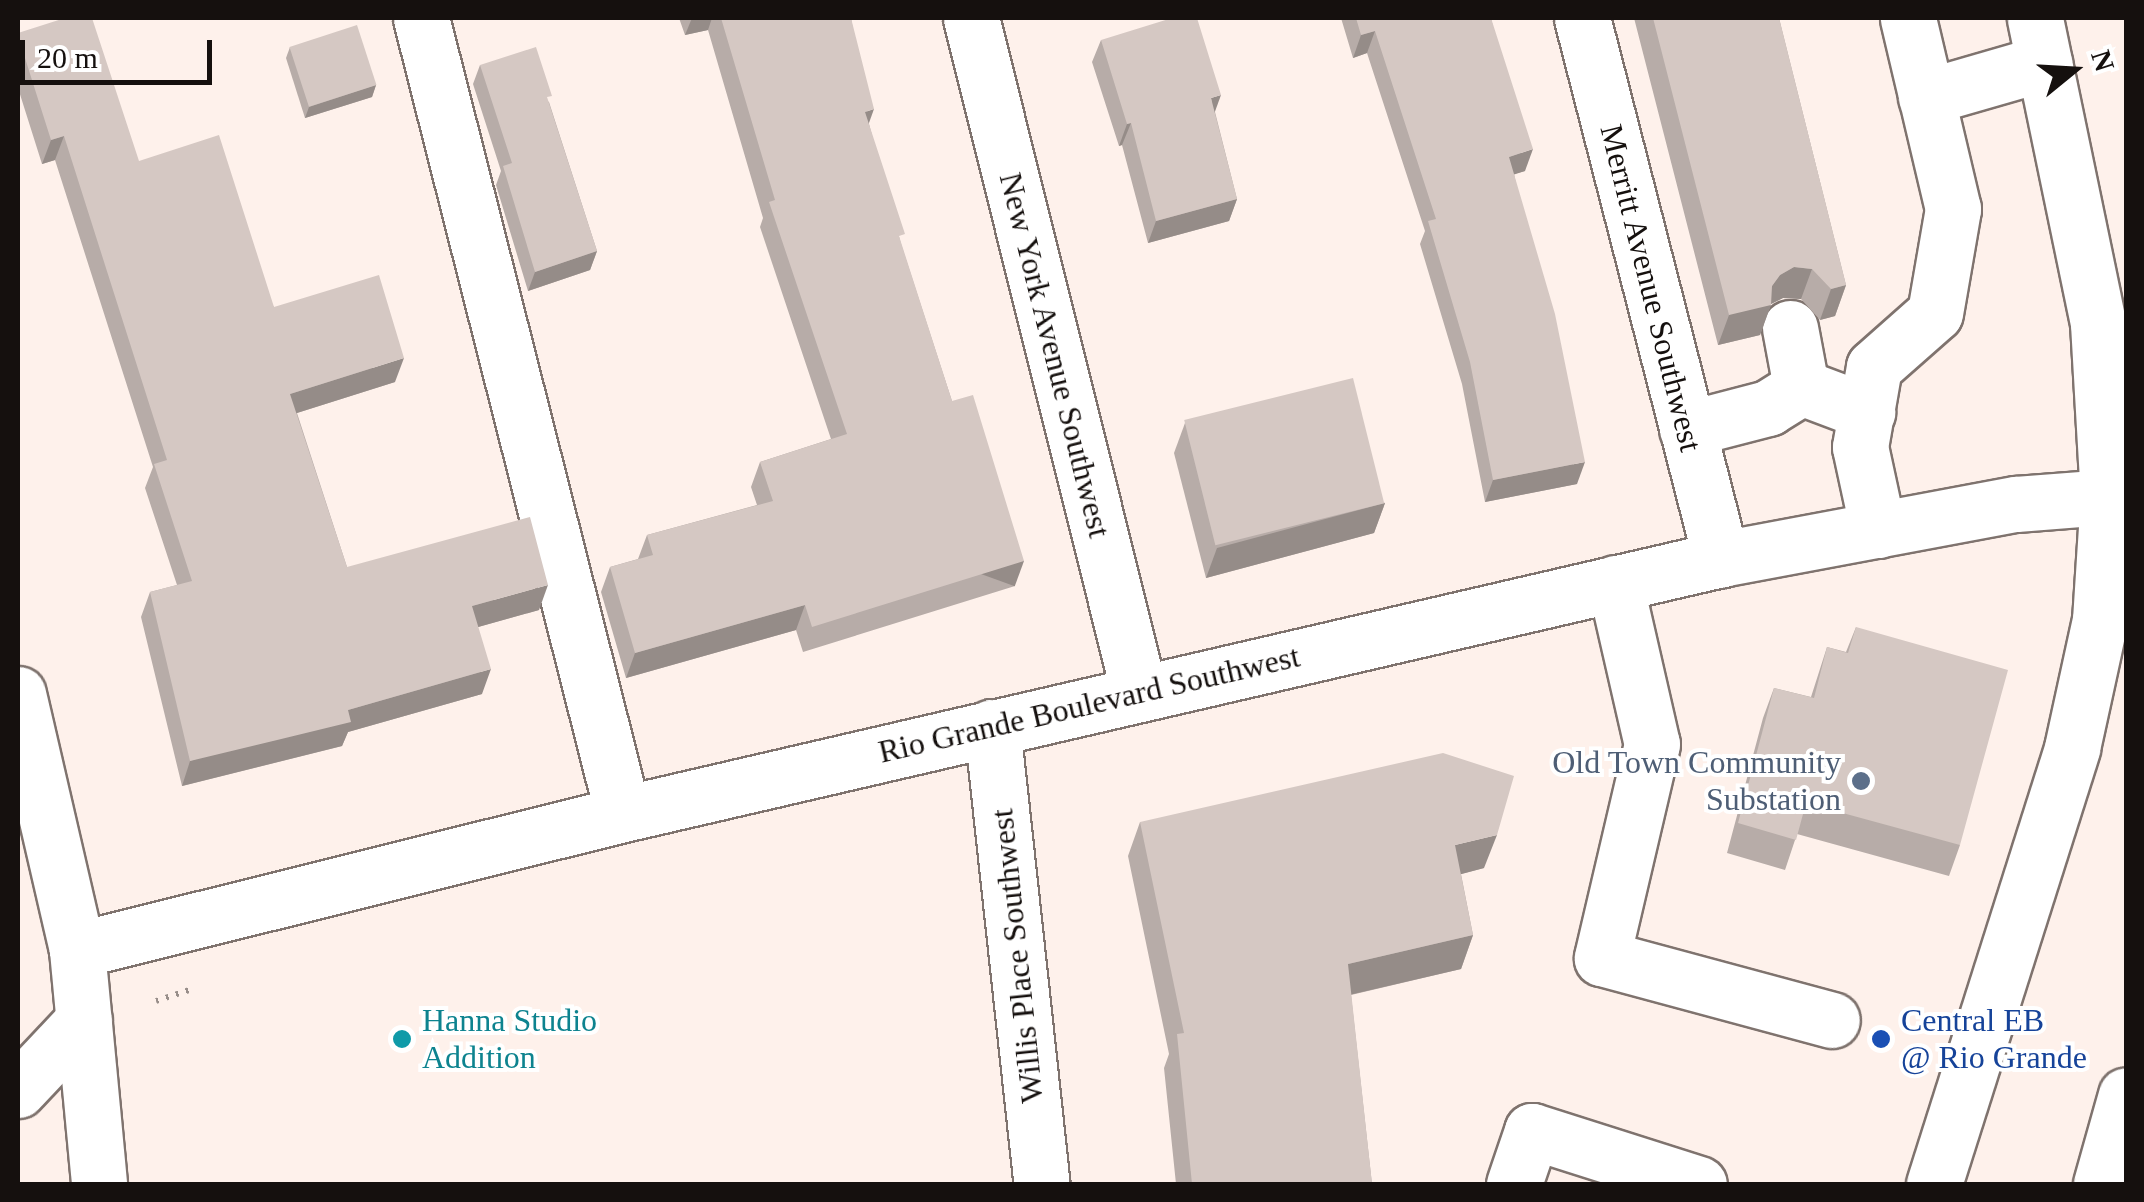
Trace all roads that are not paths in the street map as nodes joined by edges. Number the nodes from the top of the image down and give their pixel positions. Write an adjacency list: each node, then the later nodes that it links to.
1 (422, 18): 18 (street)
2 (971, 18): 15 (street, New York Avenue Southwest)
3 (1582, 18): 10 (street, Merritt Avenue Southwest)
4 (1908, 18): 6 (street)
5 (2039, 40): 6 (street); 11 (street)
6 (1926, 96): 9 (street)
7 (1790, 328): 8 (street)
8 (1802, 387): 9 (street); 10 (street)
9 (1866, 412): 12 (street)
10 (1688, 429): 13 (street, Merritt Avenue Southwest)
11 (2117, 495): 12 (street, Rio Grande Boulevard Southwest); 30 (street)
12 (1878, 530): 13 (street, Rio Grande Boulevard Southwest)
13 (1721, 559): 14 (street, Rio Grande Boulevard Southwest)
14 (1616, 583): 15 (street, Rio Grande Boulevard Southwest); 21 (street)
15 (1139, 692): 17 (street, Rio Grande Boulevard Southwest)
16 (18, 694): 19 (street)
17 (992, 727): 18 (street, Rio Grande Boulevard Southwest); 25 (street, Willis Place Southwest)
18 (623, 814): 19 (street, Rio Grande Boulevard Southwest)
19 (77, 950): 20 (street)
20 (84, 1020): 22 (street); 24 (street)
21 (1832, 1020)
22 (18, 1090)
23 (2126, 1096): 31 (street)
24 (98, 1184)
25 (1042, 1184)
26 (1514, 1184): 29 (street)
27 (1534, 1184): 28 (street)
28 (1559, 1184)
29 (1699, 1184)
30 (1934, 1184)
31 (2101, 1184)

